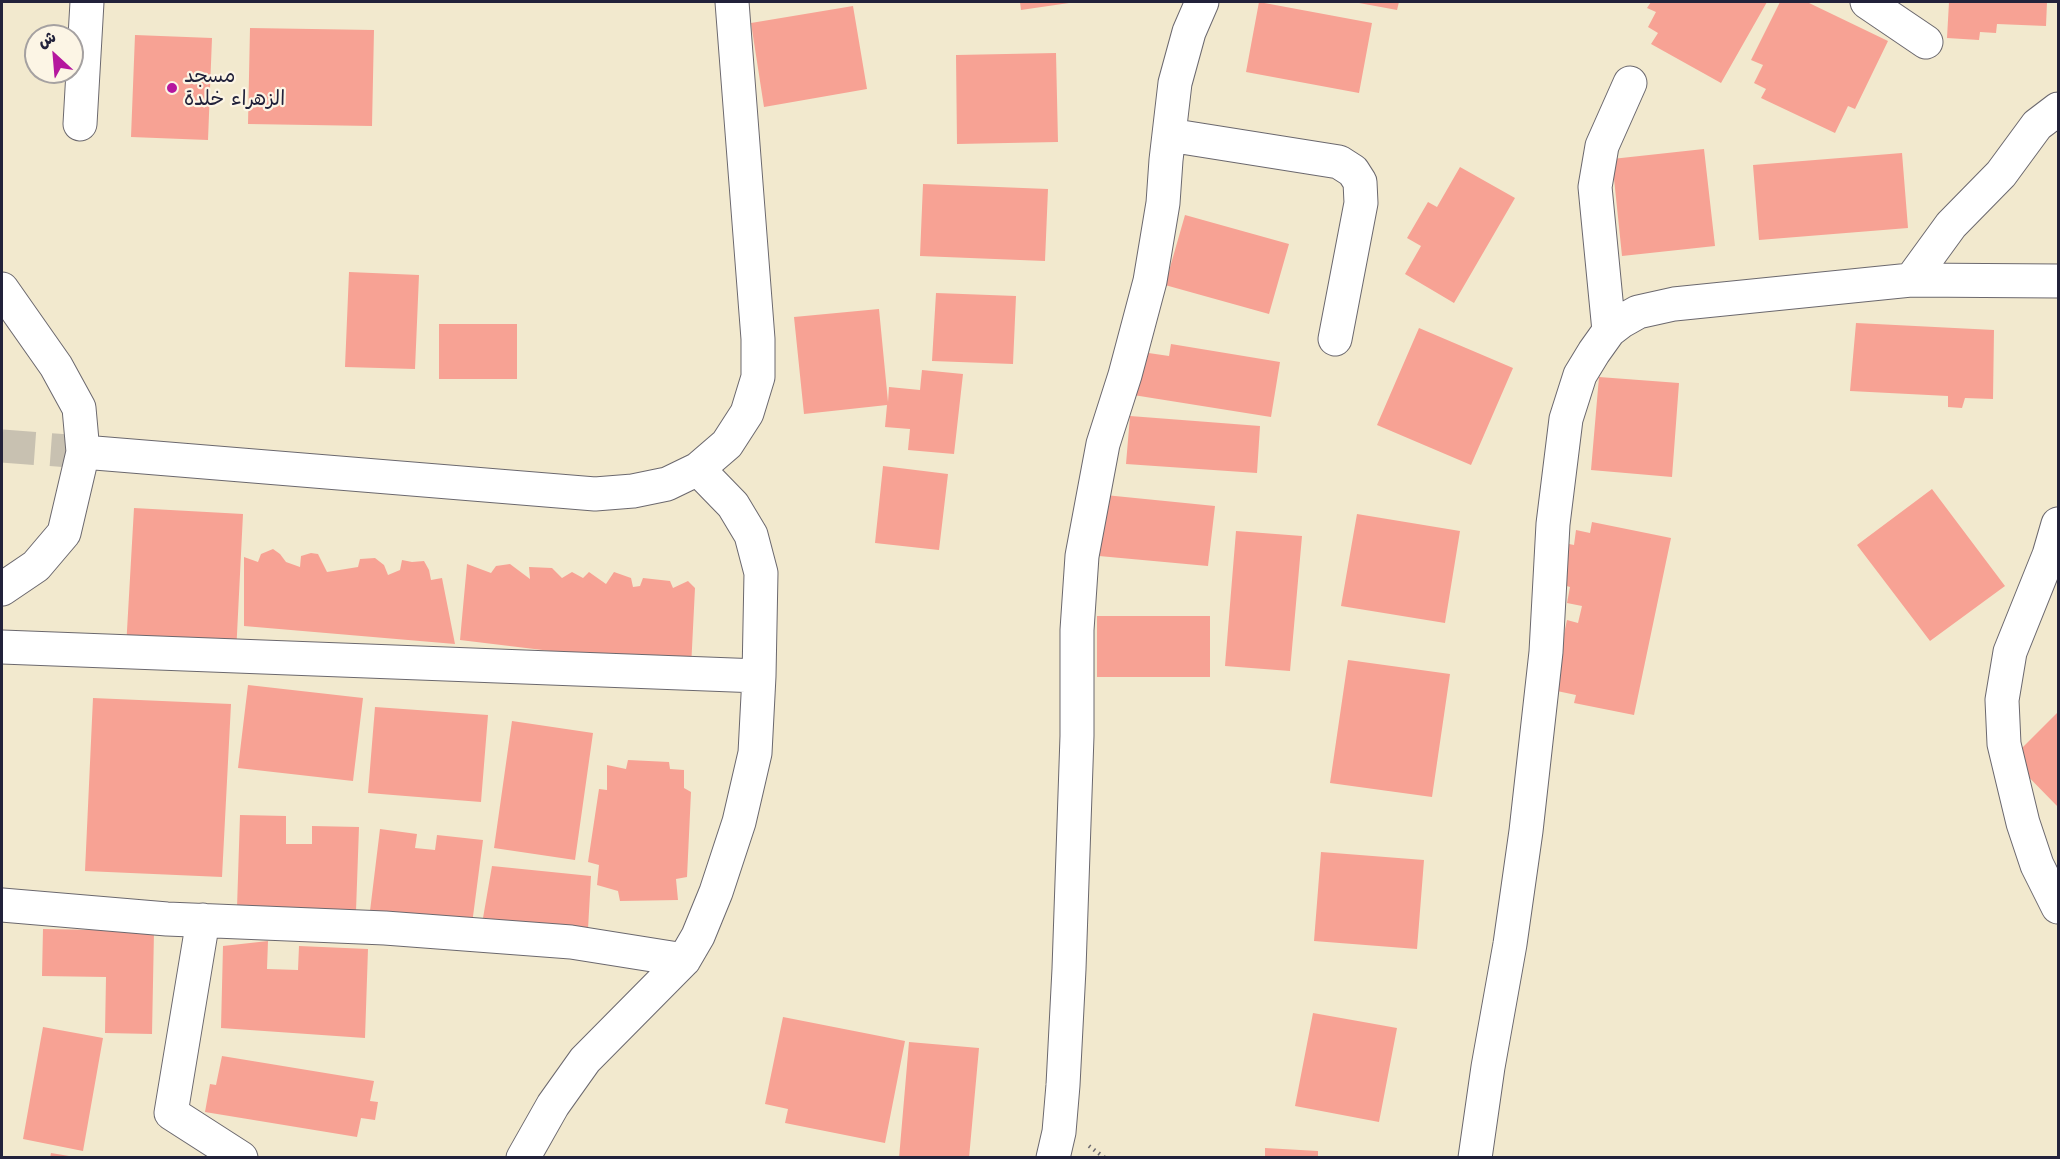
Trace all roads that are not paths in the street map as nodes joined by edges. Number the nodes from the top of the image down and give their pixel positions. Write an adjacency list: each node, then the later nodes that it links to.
1 (87, 2): 8 (street)
2 (732, 2): 16 (street)
3 (1202, 2): 9 (street)
4 (1867, 2): 5 (street)
5 (1926, 42)
6 (1630, 83): 13 (street)
7 (2058, 109): 10 (street)
8 (80, 124)
9 (1168, 135): 14 (street); 27 (street)
10 (1911, 280): 11 (street); 13 (street)
11 (2058, 281)
12 (2, 289): 15 (street)
13 (1609, 331): 28 (street)
14 (1335, 339)
15 (83, 452): 16 (street); 18 (street)
16 (698, 469): 20 (street)
17 (2058, 524): 22 (street)
18 (2, 589)
19 (2, 647): 20 (street)
20 (759, 676): 24 (street)
21 (2, 905): 23 (street)
22 (2058, 907)
23 (203, 920): 24 (street); 25 (street)
24 (684, 960): 26 (street)
25 (241, 1158)
26 (523, 1158)
27 (1053, 1158)
28 (1475, 1158)

